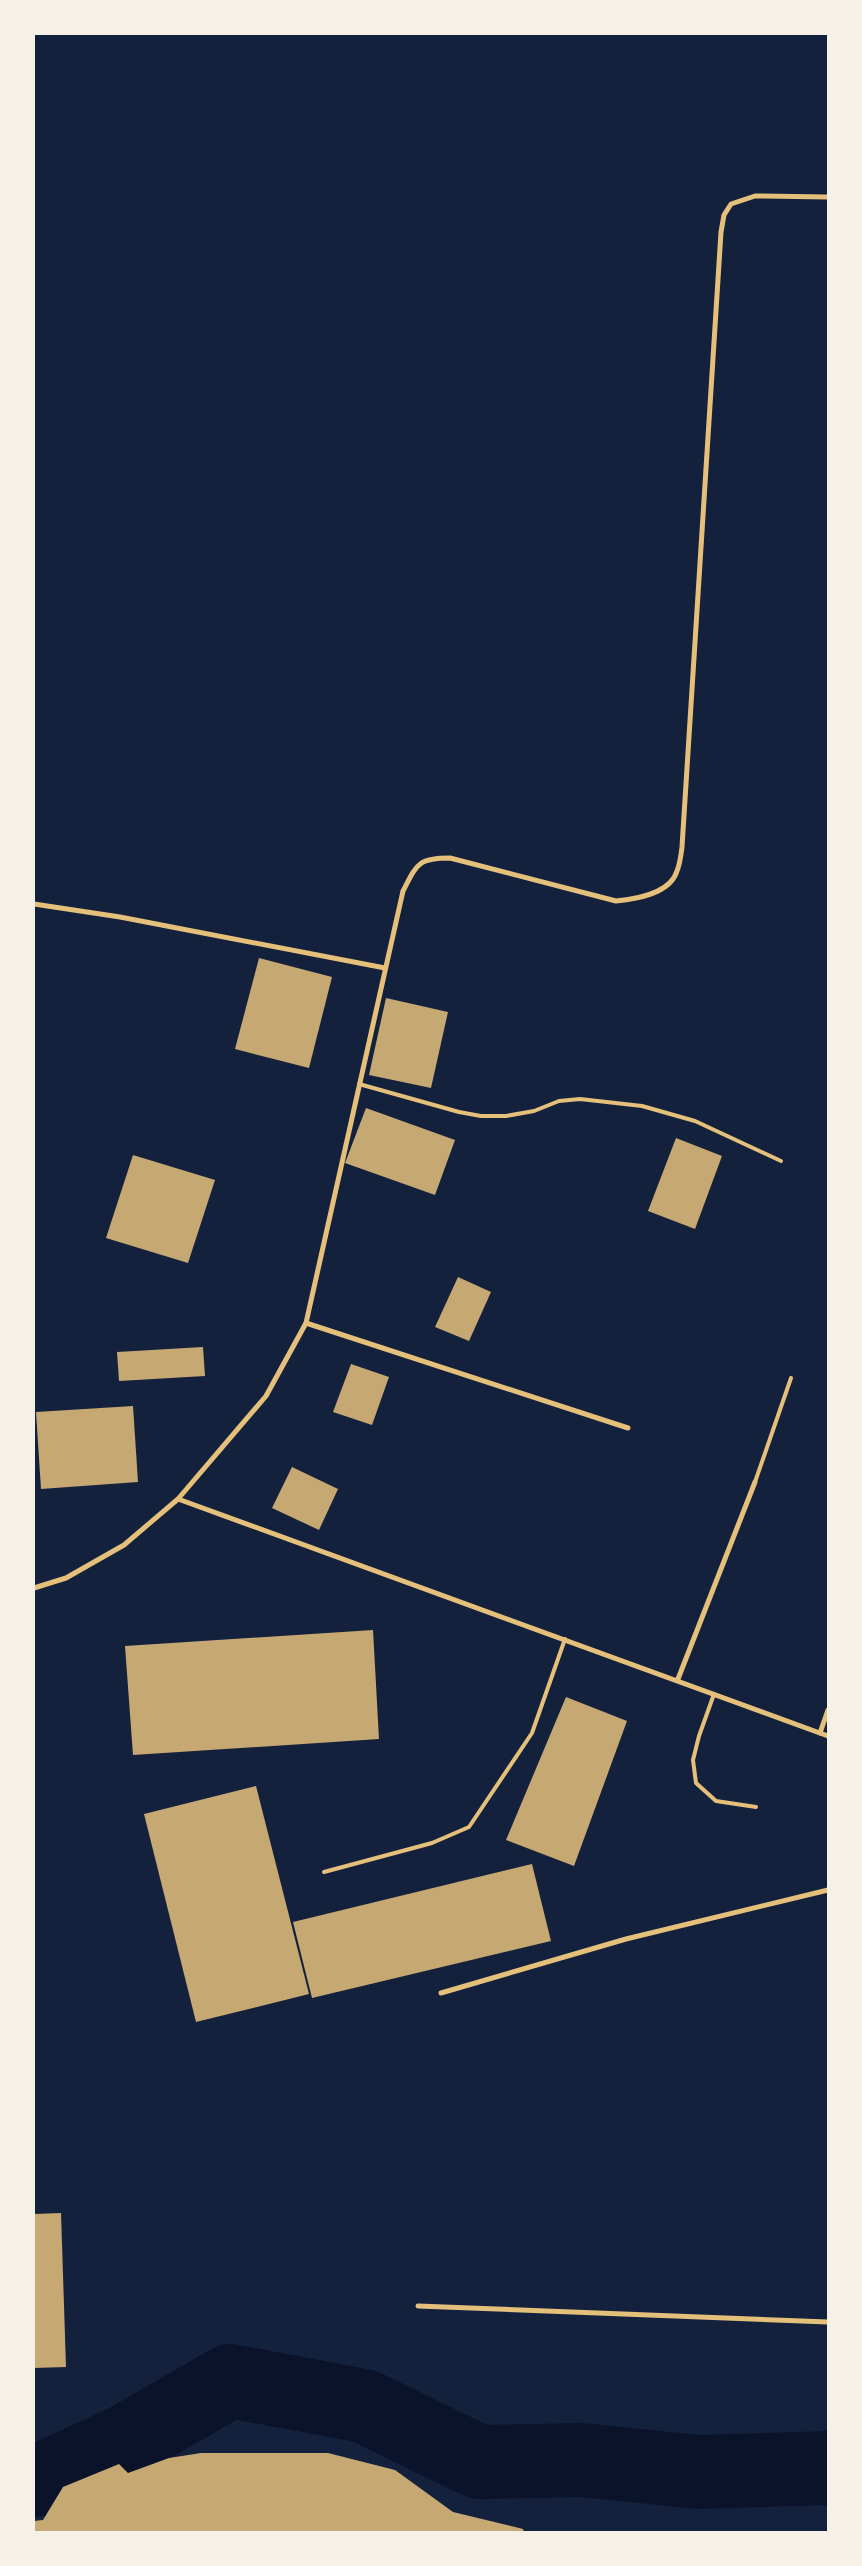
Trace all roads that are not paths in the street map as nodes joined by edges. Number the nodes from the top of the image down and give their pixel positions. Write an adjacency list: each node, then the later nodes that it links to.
1 (828, 197): 3 (street)
2 (34, 904): 3 (street)
3 (385, 968): 4 (street)
4 (359, 1084): 5 (lane); 6 (street)
5 (781, 1161)
6 (306, 1322): 8 (street); 10 (street)
7 (791, 1378): 9 (lane)
8 (628, 1428)
9 (755, 1482): 13 (street)
10 (178, 1499): 11 (street); 12 (street)
11 (34, 1588)
12 (565, 1639): 13 (street); 19 (lane)
13 (678, 1680): 14 (street)
14 (714, 1694): 16 (street); 18 (lane)
15 (828, 1710): 16 (street)
16 (820, 1733): 17 (street)
17 (828, 1736)
18 (756, 1807)
19 (324, 1872)
20 (828, 1890): 21 (street)
21 (441, 1993)
22 (418, 2306): 23 (street)
23 (828, 2322)

